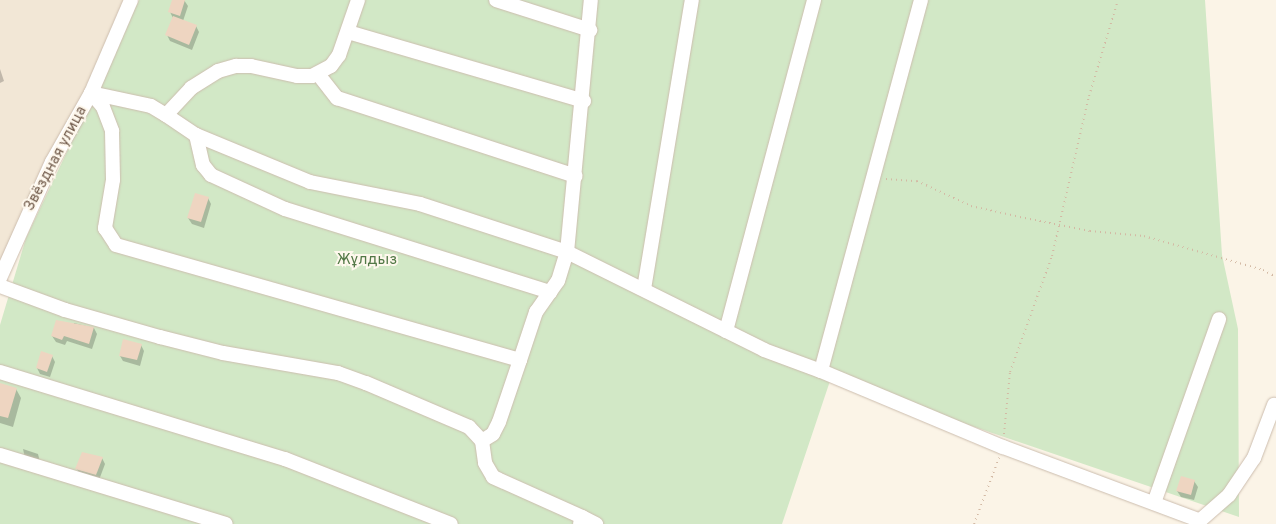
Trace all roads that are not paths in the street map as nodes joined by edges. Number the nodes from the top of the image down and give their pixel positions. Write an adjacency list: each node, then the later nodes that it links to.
1 (131, 0): 11 (street)
2 (358, 0): 9 (street)
3 (496, 0): 8 (street)
4 (591, 0): 8 (street)
5 (692, 0): 19 (street)
6 (814, 0): 22 (street)
7 (921, 0): 24 (street)
8 (590, 30): 12 (street)
9 (348, 32): 10 (street); 12 (street)
10 (318, 74): 13 (street); 15 (street)
11 (91, 93): 13 (street, Звёздная улица); 17 (street, Звёздная улица); 23 (street)
12 (584, 101): 15 (street)
13 (166, 115): 14 (street, Звёздная улица)
14 (196, 135): 16 (street, Звёздная улица); 20 (street)
15 (576, 176): 16 (street)
16 (567, 252): 19 (street, Звёздная улица); 20 (street)
17 (0, 278)
18 (0, 286): 27 (street)
19 (644, 289): 22 (street, Звёздная улица)
20 (550, 292): 23 (street)
21 (1219, 319): 29 (street)
22 (726, 331): 24 (street, Звёздная улица)
23 (520, 360): 27 (street)
24 (822, 371): 29 (street, Звёздная улица)
25 (0, 372): 33 (street)
26 (1275, 403): 31 (street)
27 (482, 441): 30 (street)
28 (0, 456): 32 (street)
29 (1154, 503): 31 (street, Звёздная улица)
30 (581, 520): 34 (street)
31 (1196, 522)
32 (226, 524)
33 (451, 524)
34 (596, 524)

